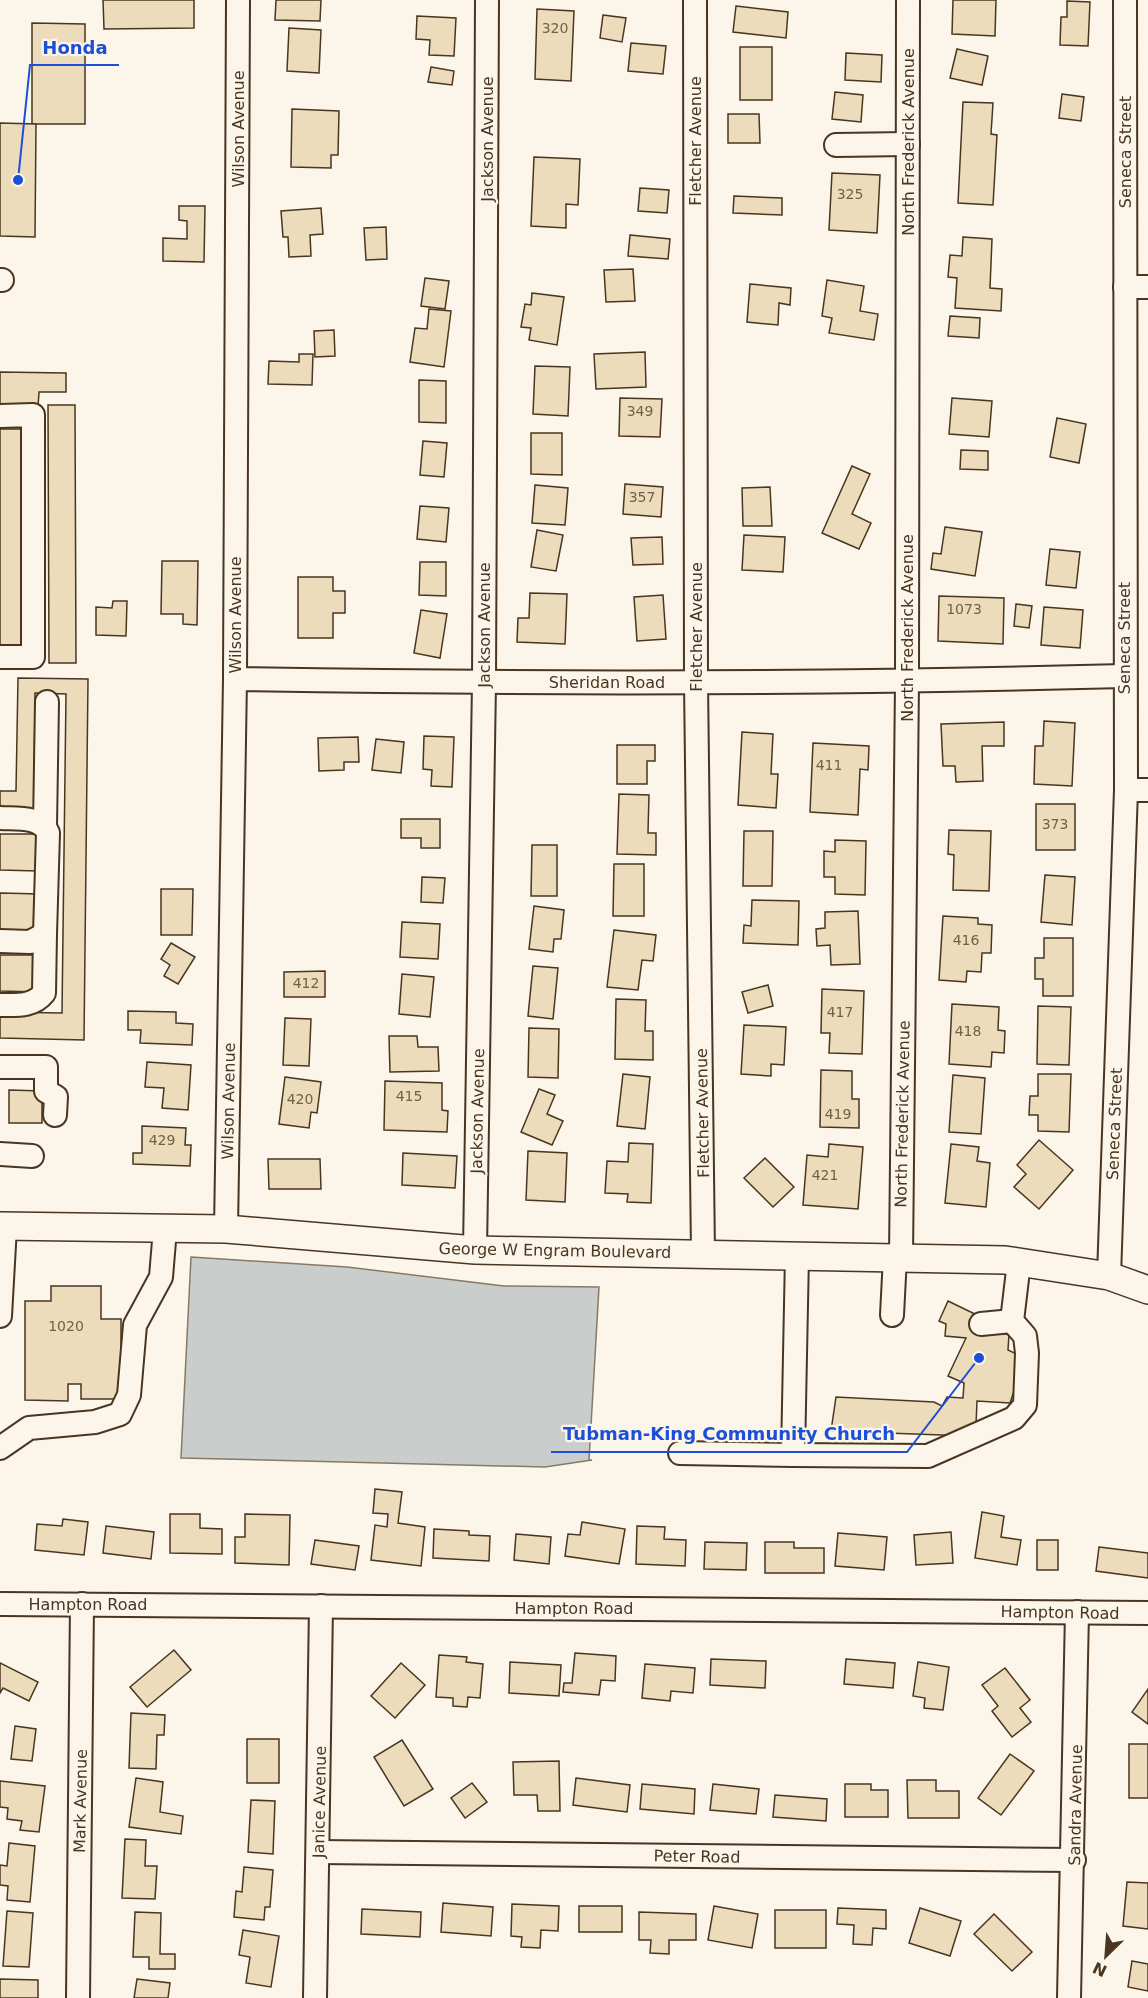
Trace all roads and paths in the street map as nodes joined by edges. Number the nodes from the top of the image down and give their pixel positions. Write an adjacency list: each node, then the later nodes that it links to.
1 (238, 0): 13 (street, Wilson Avenue)
2 (487, 0): 16 (street, Jackson Avenue)
3 (695, 0): 14 (street, Fletcher Avenue)
4 (908, 0): 6 (street, North Frederick Avenue)
5 (1125, 0): 8 (street, Seneca Street)
6 (908, 144): 7 (street); 15 (street, North Frederick Avenue)
7 (836, 145)
8 (1125, 287): 9 (street); 12 (street, Seneca Street)
9 (1148, 287)
10 (0, 416): 11 (street)
11 (0, 657)
12 (1124, 676): 15 (street, Sheridan Road); 18 (street, Seneca Street)
13 (235, 678): 16 (street, Sheridan Road); 30 (street, Wilson Avenue)
14 (696, 682): 15 (street, Sheridan Road); 16 (street, Sheridan Road); 32 (street, Fletcher Avenue)
15 (907, 682): 34 (street, North Frederick Avenue)
16 (484, 683): 31 (street, Jackson Avenue)
17 (47, 702): 20 (street)
18 (1137, 790): 36 (street, Seneca Street)
19 (0, 818): 20 (street)
20 (45, 826): 21 (street)
21 (45, 934): 22 (street); 23 (street)
22 (0, 942)
23 (0, 1005)
24 (0, 1067): 25 (street)
25 (55, 1115)
26 (0, 1154): 27 (street)
27 (32, 1156)
28 (3, 1226): 29 (main road, George W Engram Boulevard); 39 (street)
29 (165, 1228): 30 (main road, George W Engram Boulevard); 42 (street)
30 (226, 1229): 31 (main road, George W Engram Boulevard)
31 (475, 1250): 32 (main road, George W Engram Boulevard)
32 (704, 1253): 33 (main road, George W Engram Boulevard)
33 (797, 1255): 34 (main road, George W Engram Boulevard); 44 (street)
34 (898, 1257): 35 (main road, George W Engram Boulevard); 38 (street, North Frederick Avenue)
35 (1019, 1262): 36 (main road, George W Engram Boulevard); 40 (street)
36 (1109, 1276): 37 (main road, George W Engram Boulevard)
37 (1148, 1290)
38 (892, 1315)
39 (0, 1316)
40 (1012, 1321): 41 (street); 44 (street)
41 (981, 1324)
42 (0, 1448)
43 (680, 1453): 44 (street)
44 (793, 1455)
45 (0, 1604): 46 (street, Hampton Road)
46 (82, 1604): 47 (street, Hampton Road); 52 (street, Mark Avenue)
47 (321, 1606): 48 (street, Hampton Road); 50 (street, Janice Avenue)
48 (1077, 1612): 49 (street, Hampton Road); 51 (street, Sandra Avenue)
49 (1148, 1613)
50 (319, 1852): 51 (street, Peter Road); 53 (street, Janice Avenue)
51 (1074, 1860): 54 (street, Sandra Avenue)
52 (78, 1998)
53 (315, 1998)
54 (1070, 1998)

